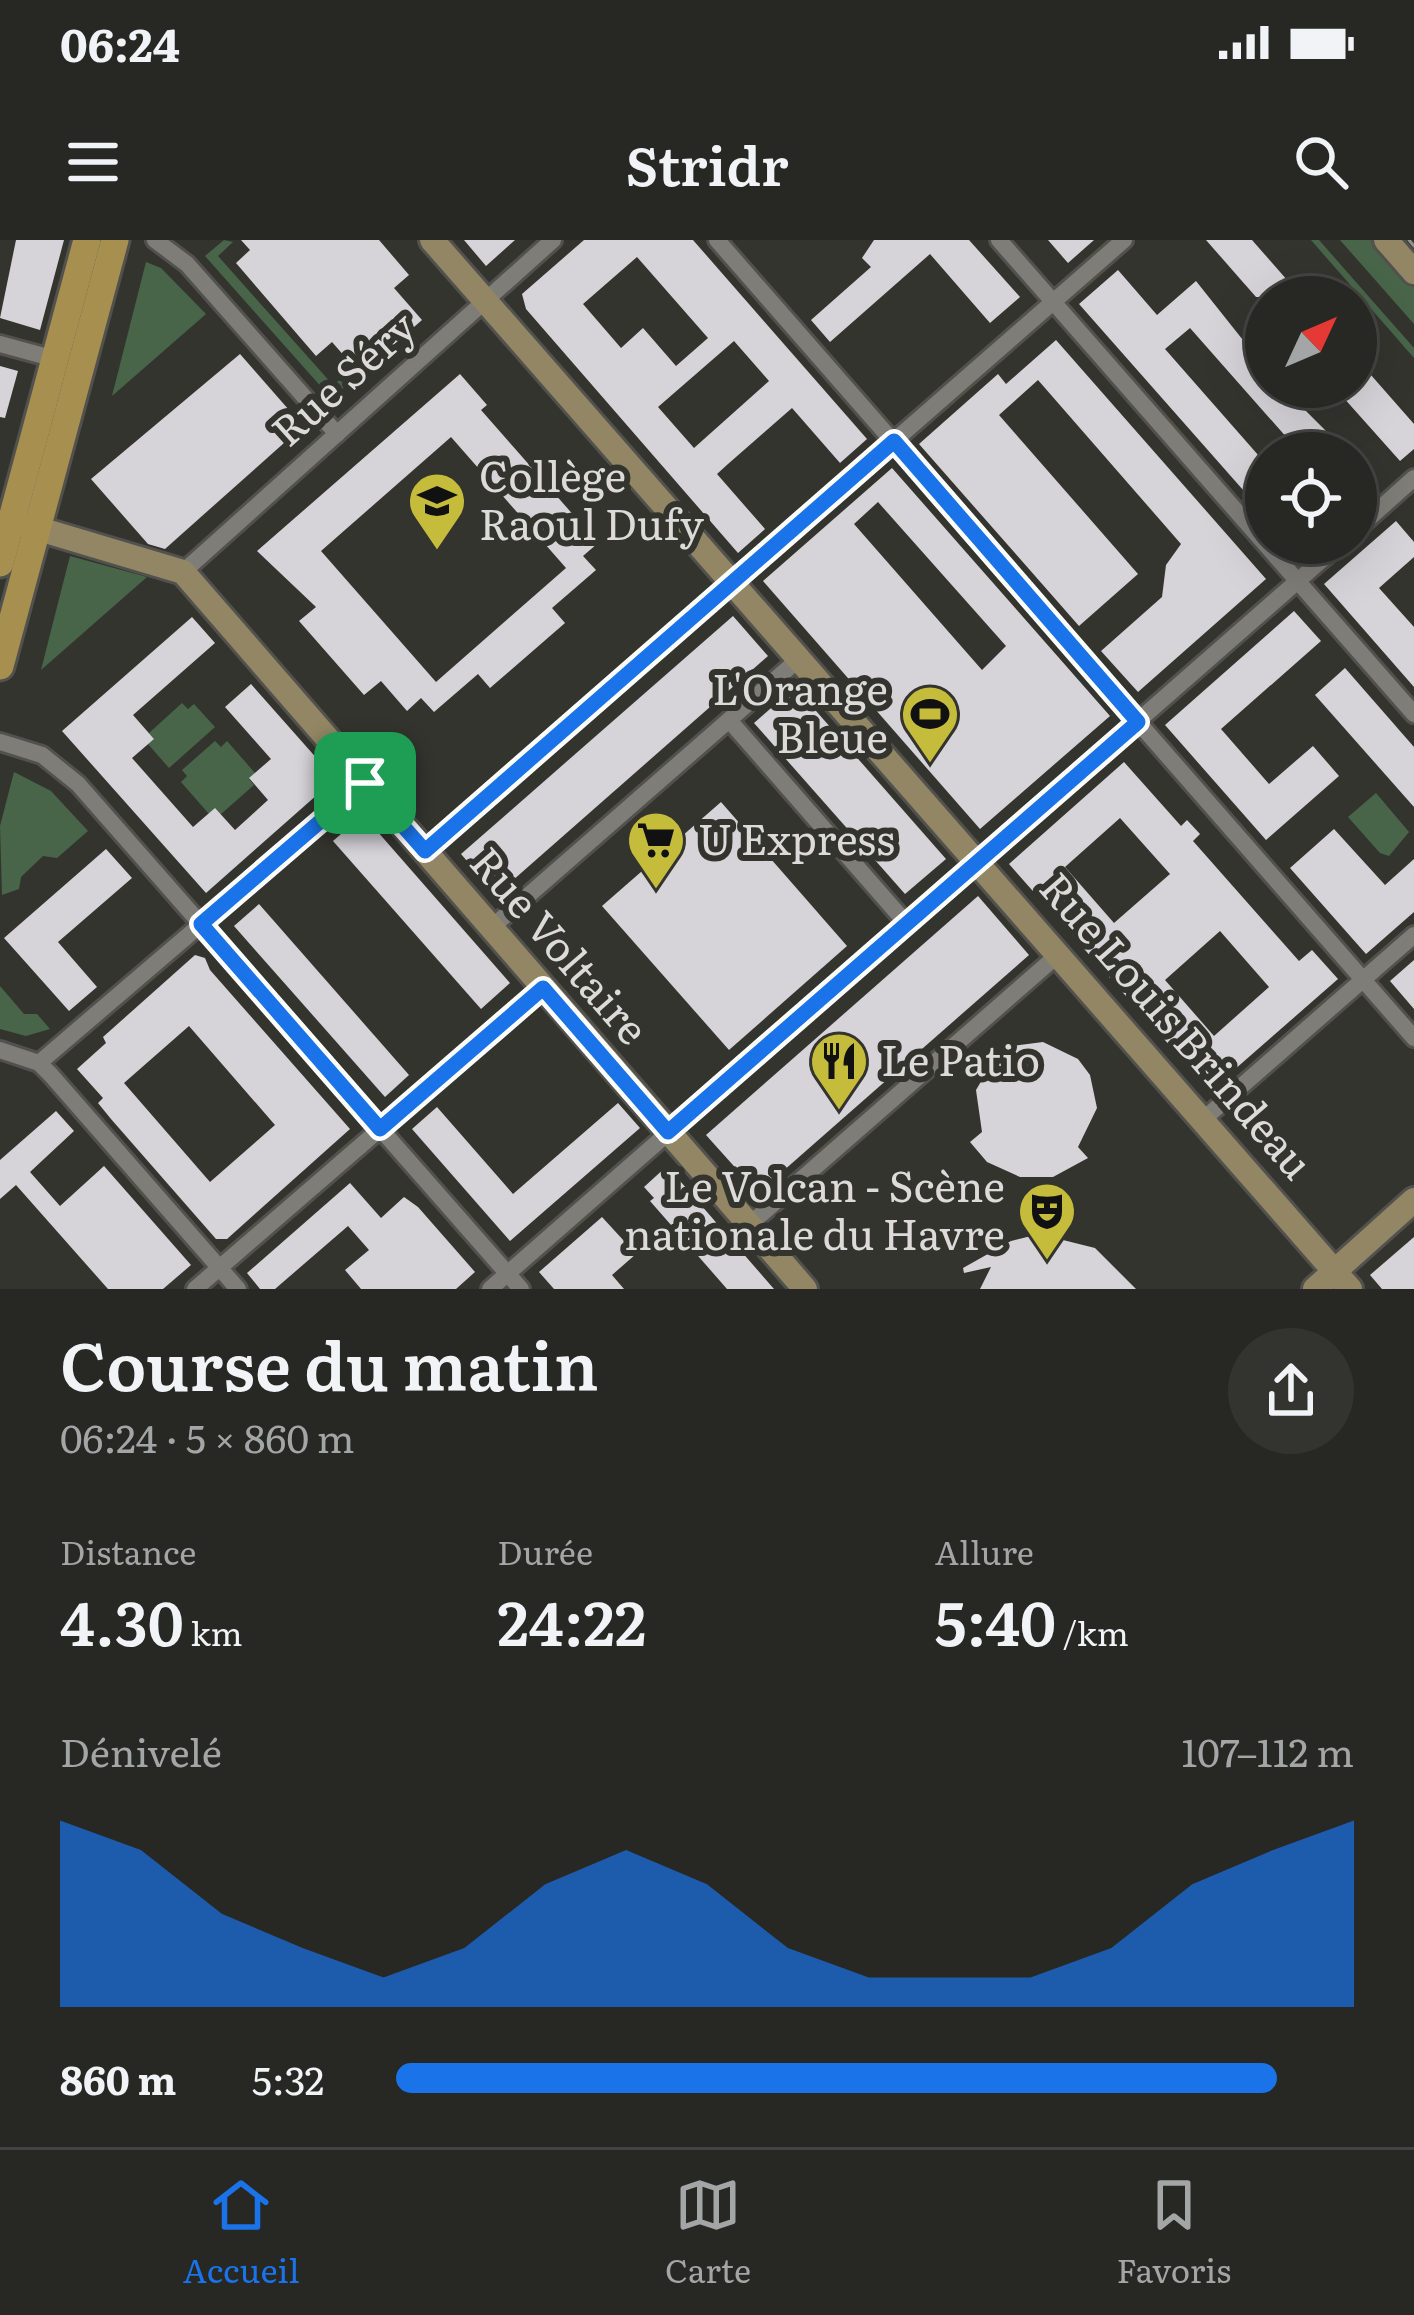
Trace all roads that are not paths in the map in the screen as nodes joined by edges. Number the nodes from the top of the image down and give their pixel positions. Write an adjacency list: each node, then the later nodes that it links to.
1 (87, 240): 14 (main road)
2 (115, 240): 19 (main road)
3 (155, 240): 15 (street)
4 (432, 240): 11 (main road, Rue Louis Brindeau)
5 (554, 240): 11 (street, Rue Séry)
6 (717, 240): 16 (street)
7 (999, 240): 12 (street)
8 (1124, 240): 12 (street)
9 (1386, 240): 10 (main road)
10 (1414, 272)
11 (486, 301): 15 (street, Rue Séry); 23 (main road, Rue Louis Brindeau)
12 (1055, 302): 16 (street); 24 (street)
13 (0, 344): 14 (street)
14 (55, 359): 19 (main road)
15 (337, 434): 22 (street, Rue Séry)
16 (894, 441): 23 (street); 29 (street)
17 (1414, 478): 18 (street)
18 (1377, 511)
19 (24, 525): 20 (main road); 22 (main road); 26 (main road)
20 (0, 563)
21 (1318, 564): 24 (street)
22 (183, 572): 31 (main road, Rue Voltaire)
23 (733, 582): 25 (main road, Rue Louis Brindeau); 32 (street)
24 (1298, 582): 27 (street); 29 (street)
25 (800, 658): 28 (street); 33 (main road, Rue Louis Brindeau)
26 (0, 666)
27 (1414, 714)
28 (729, 720): 34 (street); 36 (street)
29 (1138, 722): 33 (street); 39 (street)
30 (0, 742): 35 (street)
31 (365, 783): 32 (main road, Rue Voltaire); 35 (street)
32 (425, 851): 36 (main road, Rue Voltaire)
33 (978, 860): 34 (street); 38 (main road, Rue Louis Brindeau)
34 (906, 923): 46 (street)
35 (201, 924): 43 (street); 45 (street)
36 (491, 928): 40 (main road, Rue Voltaire)
37 (1414, 935): 39 (street)
38 (1060, 953): 44 (main road, Rue Louis Brindeau); 48 (street)
39 (1364, 981): 41 (street); 44 (street)
40 (543, 988): 45 (street); 46 (main road, Rue Voltaire)
41 (1414, 1038)
42 (0, 1050): 43 (street)
43 (39, 1064): 49 (street)
44 (1205, 1118): 51 (main road, Rue Louis Brindeau)
45 (380, 1129): 49 (street); 50 (street)
46 (668, 1132): 48 (main road, Rue Voltaire); 50 (street)
47 (1414, 1199): 51 (main road)
48 (749, 1225): 56 (main road, Rue Voltaire)
49 (220, 1268): 52 (street); 53 (street)
50 (508, 1274): 54 (street); 55 (street)
51 (1343, 1280): 57 (main road)
52 (195, 1289)
53 (238, 1289)
54 (490, 1289)
55 (521, 1289)
56 (805, 1289)
57 (1315, 1289)

